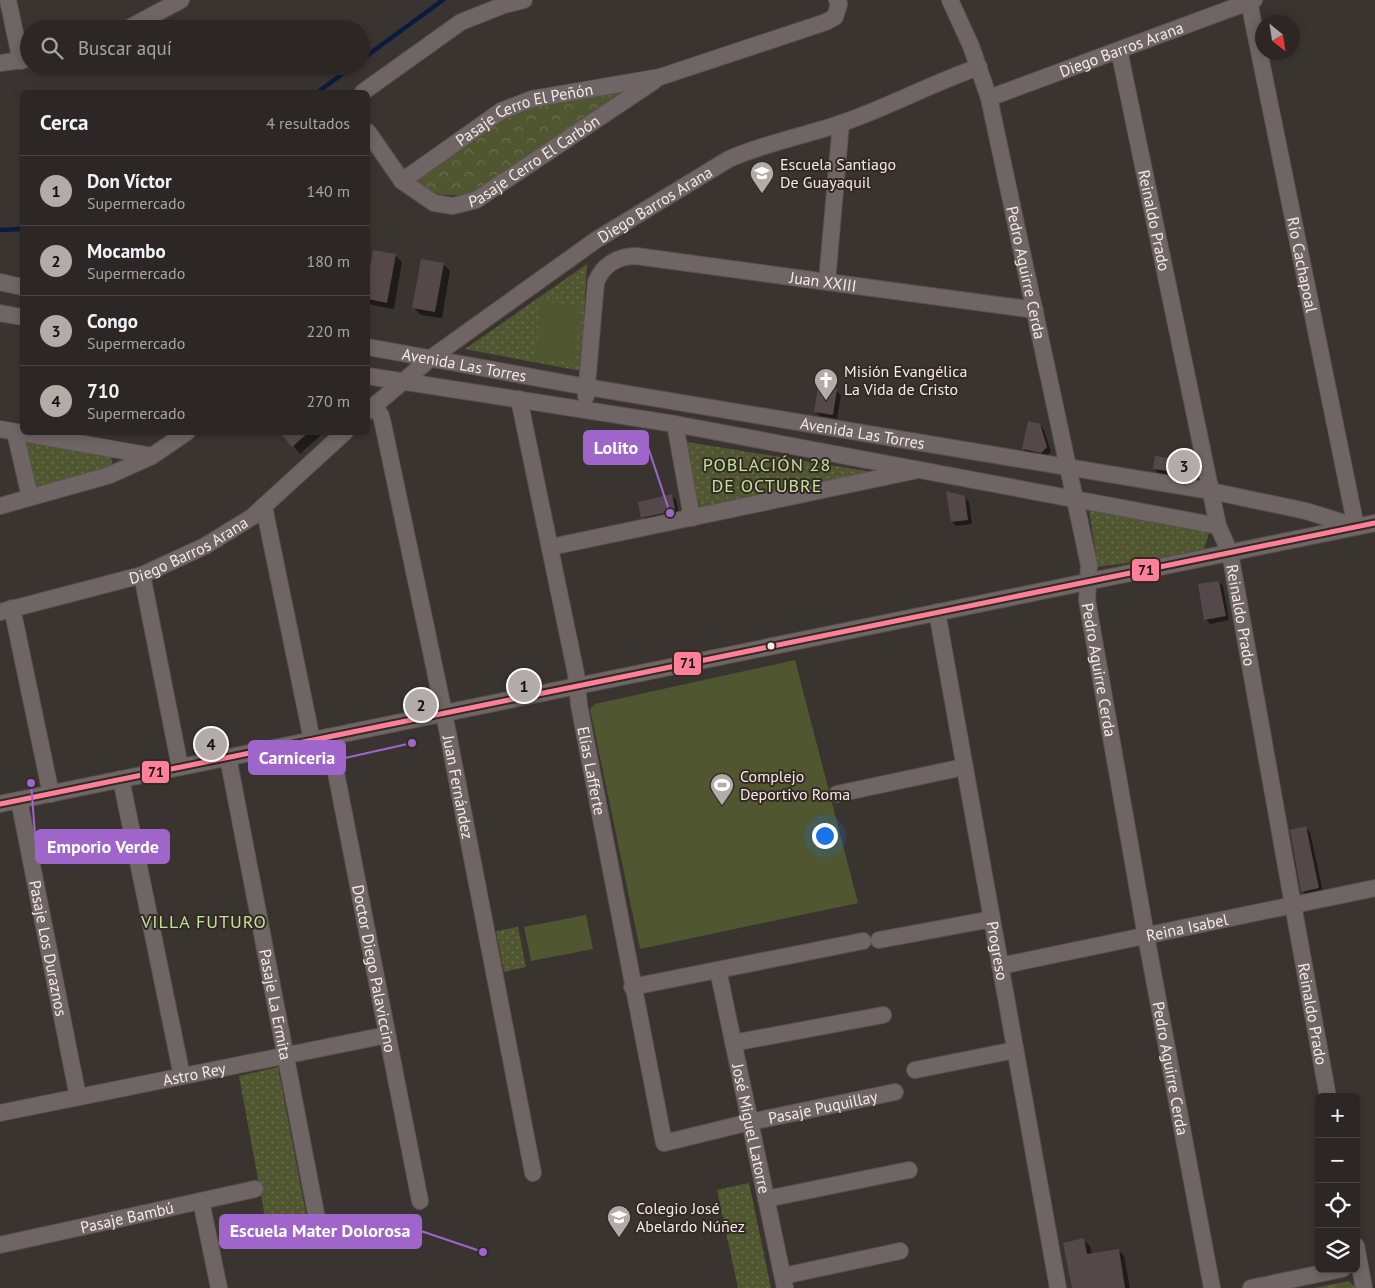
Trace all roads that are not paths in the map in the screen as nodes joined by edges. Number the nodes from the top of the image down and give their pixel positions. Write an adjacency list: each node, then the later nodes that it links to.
1 (8, 0): 8 (street)
2 (180, 0): 7 (street)
3 (524, 0): 14 (street)
4 (837, 0): 13 (street)
5 (950, 0): 12 (street, Pedro Aguirre Cerda)
6 (1251, 1): 9 (street, Diego Barros Arana); 51 (street, Río Cachapoal)
7 (143, 20)
8 (20, 42)
9 (1119, 50): 15 (street, Diego Barros Arana); 43 (street, Reinaldo Prado)
10 (20, 60): 11 (street)
11 (0, 62)
12 (979, 67): 15 (street, Pedro Aguirre Cerda); 16 (street, Diego Barros Arana)
13 (660, 77): 18 (street, Pasaje Cerro El Peñón); 18 (street, Pasaje Cerro El Carbón)
14 (366, 90)
15 (989, 98): 23 (street, Pedro Aguirre Cerda)
16 (841, 123): 19 (street); 27 (street, Diego Barros Arana)
17 (370, 135): 18 (street)
18 (402, 181)
19 (827, 281): 23 (street, Juan XXIII); 30 (street, Juan XXIII)
20 (0, 282): 21 (street)
21 (20, 286)
22 (20, 305): 24 (street)
23 (1035, 310): 41 (street, Pedro Aguirre Cerda)
24 (2, 314): 25 (street)
25 (20, 317)
26 (370, 347): 27 (street, Avenida Las Torres)
27 (431, 358): 29 (street, Diego Barros Arana); 30 (street, Avenida Las Torres)
28 (370, 376): 29 (street, Avenida Las Torres)
29 (402, 382): 31 (street, Avenida Las Torres); 32 (street, Diego Barros Arana)
30 (587, 387): 33 (street); 41 (street, Avenida Las Torres)
31 (519, 399): 33 (street, Avenida Las Torres); 52 (street, Elías Lafferte)
32 (371, 408): 59 (street, Juan Fernández)
33 (585, 410): 34 (street, Avenida Las Torres)
34 (674, 424): 42 (street, Avenida Las Torres); 48 (street)
35 (8, 430): 44 (street)
36 (57, 435): 39 (street)
37 (183, 435): 40 (street)
38 (341, 435): 47 (street, Diego Barros Arana)
39 (96, 439): 40 (street)
40 (152, 456): 44 (street)
41 (1069, 467): 43 (street, Avenida Las Torres); 45 (street, Pedro Aguirre Cerda)
42 (920, 470): 45 (street, Avenida Las Torres); 48 (street)
43 (1211, 492): 50 (street, Reinaldo Prado); 51 (street, Avenida Las Torres)
44 (30, 497): 46 (street)
45 (1076, 500): 50 (street, Avenida Las Torres); 55 (street, Pedro Aguirre Cerda)
46 (0, 506)
47 (264, 506): 54 (street, Diego Barros Arana); 61 (street)
48 (692, 518): 52 (street)
49 (1375, 524): 51 (street)
50 (1218, 526): 53 (street, Reinaldo Prado)
51 (1356, 527): 53 (street)
52 (551, 547): 58 (street, Elías Lafferte)
53 (1230, 553): 55 (street); 71 (street, Reinaldo Prado)
54 (142, 575): 56 (street, Diego Barros Arana); 63 (street)
55 (1088, 581): 57 (street); 73 (street, Pedro Aguirre Cerda)
56 (6, 610): 66 (street)
57 (937, 612): 58 (street); 64 (street, Progreso)
58 (577, 685): 59 (street); 76 (street, Elías Lafferte)
59 (444, 713): 60 (street); 91 (street, Juan Fernández)
60 (329, 736): 61 (street); 78 (street, Doctor Diego Palaviccino)
61 (312, 740): 62 (street)
62 (228, 757): 63 (street); 81 (street, Pasaje La Ermita)
63 (180, 767): 65 (street)
64 (964, 767): 67 (street); 72 (street, Progreso)
65 (122, 779): 66 (street); 83 (street)
66 (51, 794): 68 (street)
67 (837, 794)
68 (19, 800): 69 (street); 86 (street, Pasaje Los Duraznos)
69 (0, 804)
70 (1375, 888): 71 (street, Reina Isabel)
71 (1293, 905): 73 (street, Reina Isabel); 85 (street, Reinaldo Prado)
72 (992, 920): 74 (street, Progreso); 75 (street)
73 (1146, 936): 74 (street, Reina Isabel); 104 (street, Pedro Aguirre Cerda)
74 (1000, 966): 80 (street, Progreso)
75 (718, 970): 76 (street); 79 (street, José Miguel Latorre)
76 (632, 987): 89 (street, Elías Lafferte)
77 (883, 1015): 79 (street)
78 (387, 1034): 81 (street, Astro Rey); 95 (street, Doctor Diego Palaviccino)
79 (733, 1043): 88 (street, José Miguel Latorre)
80 (1015, 1050): 82 (street); 103 (street, Progreso)
81 (285, 1055): 83 (street, Astro Rey); 96 (street, Pasaje La Ermita)
82 (915, 1070)
83 (182, 1076): 86 (street, Astro Rey)
84 (896, 1092): 88 (street, Pasaje Puquillay)
85 (1327, 1093)
86 (78, 1097): 87 (street, Astro Rey)
87 (0, 1113)
88 (750, 1122): 89 (street, Pasaje Puquillay); 93 (street, José Miguel Latorre)
89 (664, 1143)
90 (909, 1170): 93 (street)
91 (533, 1173)
92 (255, 1189): 94 (street, Pasaje Bambú)
93 (766, 1199): 101 (street, José Miguel Latorre)
94 (201, 1201): 97 (street, Pasaje Bambú); 102 (street)
95 (420, 1201)
96 (318, 1224)
97 (0, 1245)
98 (900, 1251): 101 (street)
99 (1364, 1265): 106 (street)
100 (1323, 1273): 105 (street)
101 (784, 1282)
102 (219, 1288)
103 (1058, 1288)
104 (1212, 1288)
105 (1251, 1288)
106 (1364, 1288)

